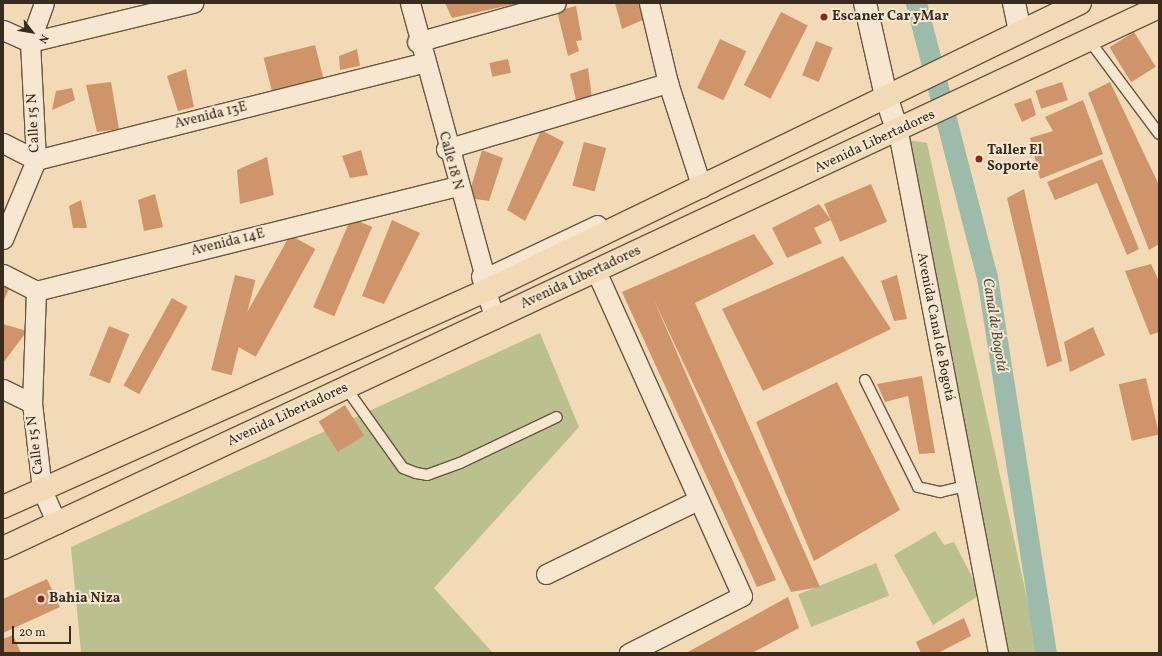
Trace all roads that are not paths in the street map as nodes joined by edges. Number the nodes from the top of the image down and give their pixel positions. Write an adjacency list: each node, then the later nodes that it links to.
1 (44, 3): 15 (street, Calle 15 N)
2 (192, 3): 15 (street)
3 (406, 3): 14 (street, Calle 18 N)
4 (410, 3): 14 (street)
5 (556, 3): 14 (street)
6 (649, 3): 17 (street)
7 (865, 3): 18 (main road, Avenida Canal de Bogotá)
8 (1014, 3): 12 (main road)
9 (1080, 3): 12 (main road, Avenida Libertadores)
10 (1159, 7): 13 (main road, Avenida Libertadores)
11 (3, 30): 15 (street)
12 (1015, 33): 18 (main road, Avenida Libertadores)
13 (1089, 40): 19 (main road, Avenida Libertadores); 20 (lane)
14 (419, 41): 16 (street, Calle 18 N); 22 (street)
15 (30, 42): 23 (street, Calle 15 N)
16 (423, 63): 22 (street, Calle 18 N); 23 (street, Avenida 13E)
17 (668, 83): 22 (street); 24 (street)
18 (895, 93): 19 (main road, Avenida Canal de Bogotá); 24 (main road, Avenida Libertadores)
19 (904, 129): 27 (main road, Avenida Libertadores); 37 (street, Avenida Canal de Bogotá)
20 (1159, 134)
21 (3, 143): 23 (street)
22 (448, 148): 24 (street); 25 (street, Calle 18 N)
23 (36, 160): 26 (street, Calle 15 N)
24 (701, 182): 30 (main road, Avenida Libertadores)
25 (456, 186): 29 (street, Avenida 14E); 30 (street, Calle 18 N)
26 (3, 238)
27 (596, 271): 31 (main road, Avenida Libertadores); 39 (street)
28 (3, 274): 29 (street)
29 (36, 291): 35 (street, Calle 15 N)
30 (485, 291): 31 (street, Calle 18 N); 38 (main road, Avenida Libertadores)
31 (495, 319): 33 (main road, Avenida Libertadores)
32 (865, 380): 37 (lane)
33 (346, 388): 36 (lane); 41 (main road, Avenida Libertadores)
34 (3, 389): 35 (street)
35 (32, 403): 38 (street, Calle 15 N)
36 (557, 417)
37 (966, 486): 45 (street, Avenida Canal de Bogotá)
38 (42, 490): 40 (main road, Avenida Libertadores); 41 (street, Calle 15 N)
39 (698, 500): 43 (street); 44 (street)
40 (3, 507)
41 (57, 524): 42 (main road, Avenida Libertadores)
42 (3, 548)
43 (546, 574)
44 (629, 653)
45 (998, 653)

